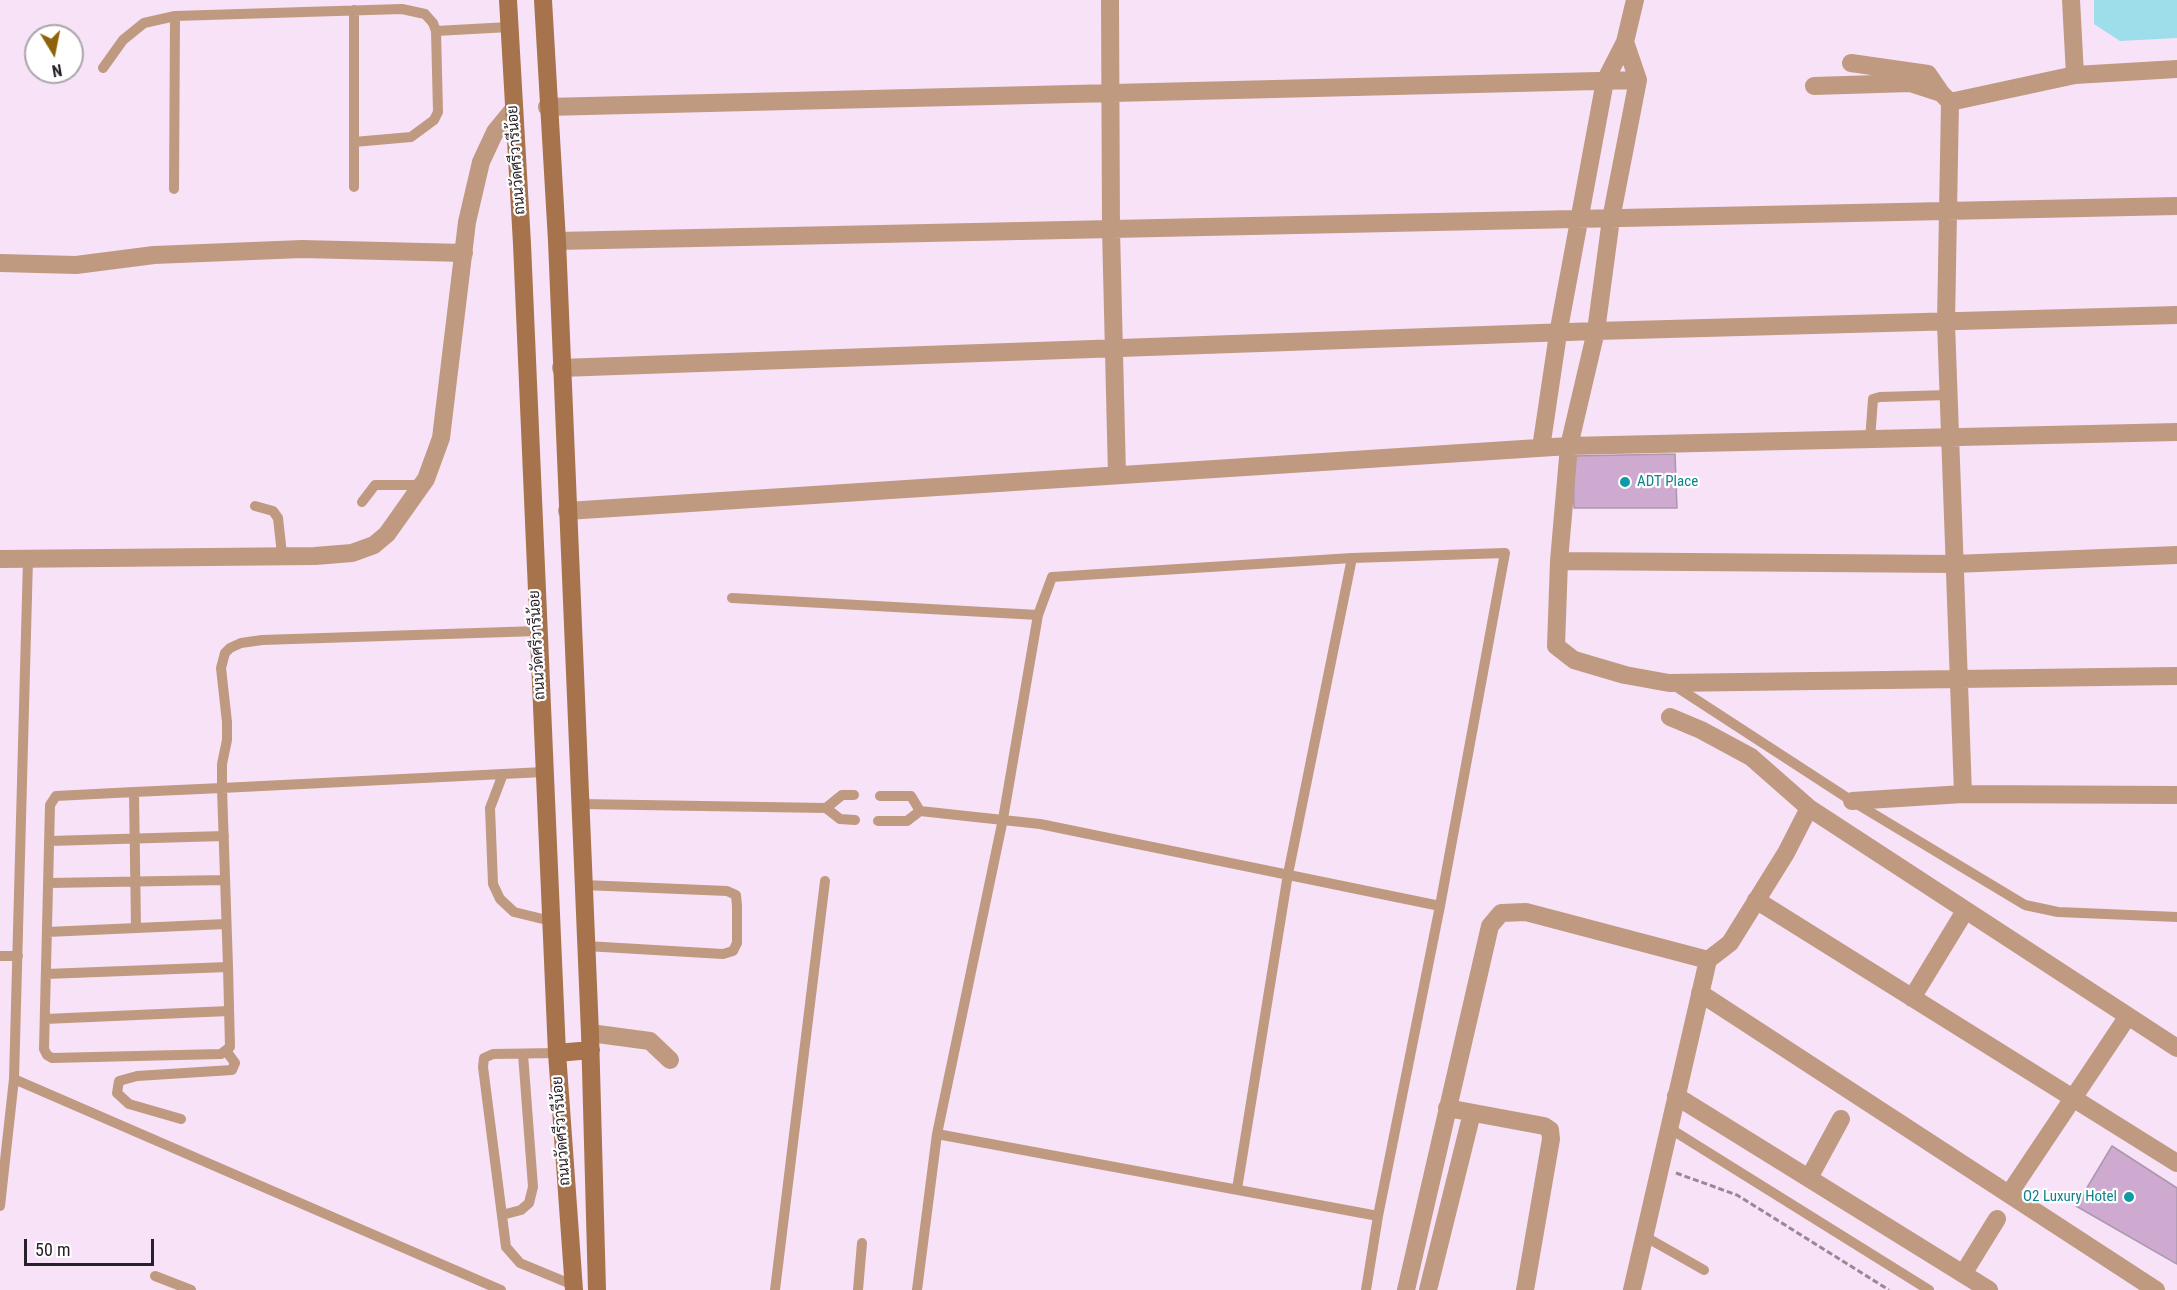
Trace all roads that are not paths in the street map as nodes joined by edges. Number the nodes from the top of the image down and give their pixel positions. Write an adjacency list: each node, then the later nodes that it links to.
1 (508, 0): 8 (main road, ถนนวัดศรีวารีน้อย)
2 (543, 0): 20 (main road, ถนนวัดศรีวารีน้อย)
3 (1110, 0): 18 (street)
4 (1635, 0): 10 (street)
5 (2071, 0): 14 (street)
6 (354, 10): 7 (lane); 9 (lane); 22 (lane)
7 (175, 16): 12 (lane); 24 (lane)
8 (509, 27): 9 (lane); 21 (main road, ถนนวัดศรีวารีน้อย)
9 (436, 31): 22 (lane)
10 (1625, 42): 15 (street); 16 (street)
11 (1851, 63): 19 (street)
12 (103, 68)
13 (2177, 69): 14 (street)
14 (2075, 75): 19 (street)
15 (1638, 80): 16 (street); 28 (street)
16 (1605, 81): 18 (street); 27 (street)
17 (1814, 86): 19 (street)
18 (1110, 93): 20 (street); 29 (street)
19 (1945, 97): 26 (street)
20 (547, 107): 30 (main road, ถนนวัดศรีวารีน้อย)
21 (513, 110): 31 (street); 59 (main road, ถนนวัดศรีวารีน้อย)
22 (354, 142): 23 (lane)
23 (354, 187)
24 (174, 189)
25 (2177, 206): 26 (street)
26 (1947, 211): 28 (street); 34 (street)
27 (1578, 219): 28 (street); 29 (street); 36 (street)
28 (1611, 219): 35 (street)
29 (1111, 230): 30 (street); 37 (street)
30 (556, 241): 38 (main road, ถนนวัดศรีวารีน้อย)
31 (464, 253): 32 (street); 46 (street)
32 (0, 263)
33 (2177, 315): 34 (street)
34 (1946, 323): 35 (street); 39 (street)
35 (1596, 332): 36 (street); 43 (street)
36 (1558, 334): 37 (street); 44 (street)
37 (1114, 350): 38 (street); 45 (street)
38 (561, 368): 49 (main road, ถนนวัดศรีวารีน้อย)
39 (1948, 395): 41 (street); 42 (lane)
40 (2177, 432): 41 (street)
41 (1950, 438): 42 (street); 56 (street)
42 (1870, 440): 43 (street)
43 (1569, 446): 44 (street); 55 (street)
44 (1541, 447): 45 (street)
45 (1117, 475): 49 (street)
46 (421, 485): 47 (lane); 50 (street)
47 (362, 502)
48 (255, 506): 50 (lane)
49 (567, 511): 73 (main road, ถนนวัดศรีวารีน้อย)
50 (282, 554): 54 (street)
51 (2177, 555): 56 (street)
52 (1352, 558): 58 (lane); 83 (lane); 90 (lane)
53 (0, 559): 54 (street)
54 (28, 559): 99 (lane)
55 (1559, 561): 56 (street); 62 (street)
56 (1954, 564): 61 (street)
57 (732, 598): 58 (lane)
58 (1038, 615): 77 (lane)
59 (538, 631): 64 (main road, ถนนวัดศรีวารีน้อย); 66 (lane)
60 (2177, 676): 61 (street)
61 (1957, 680): 62 (street); 68 (street)
62 (1670, 683): 72 (lane)
63 (1670, 717): 75 (street)
64 (544, 772): 65 (lane); 93 (main road, ถนนวัดศรีวารีน้อย)
65 (503, 774): 66 (lane); 93 (lane)
66 (222, 788): 67 (lane); 80 (lane)
67 (134, 792): 81 (lane); 82 (lane)
68 (1963, 794): 70 (street); 72 (street)
69 (854, 795): 74 (lane)
70 (2177, 795)
71 (880, 796): 76 (lane)
72 (1852, 801): 92 (lane)
73 (580, 804): 74 (lane); 88 (main road, ถนนวัดศรีวารีน้อย)
74 (826, 808): 78 (lane)
75 (1809, 808): 89 (street); 91 (street)
76 (920, 811): 77 (lane); 79 (lane)
77 (1003, 819): 83 (lane); 122 (lane)
78 (855, 820)
79 (878, 821)
80 (224, 837): 81 (lane); 84 (lane)
81 (134, 839): 82 (lane); 85 (lane)
82 (50, 841): 87 (lane)
83 (1288, 874): 90 (lane); 125 (lane)
84 (225, 880): 85 (lane); 94 (lane)
85 (136, 881): 87 (lane); 95 (lane)
86 (825, 882): 140 (lane)
87 (49, 884): 96 (lane)
88 (584, 885): 97 (main road, ถนนวัดศรีวารีน้อย); 97 (lane)
89 (1756, 900): 100 (street); 104 (street)
90 (1440, 906): 129 (lane)
91 (1965, 911): 104 (street); 106 (street)
92 (2177, 917)
93 (551, 921): 111 (main road, ถนนวัดศรีวารีน้อย)
94 (226, 924): 95 (lane); 101 (lane)
95 (136, 928): 96 (lane)
96 (47, 932): 102 (lane)
97 (586, 946): 108 (main road, ถนนวัดศรีวารีน้อย)
98 (0, 956): 99 (lane)
99 (18, 956): 114 (lane)
100 (1707, 960): 103 (street); 117 (street)
101 (228, 967): 102 (lane); 105 (lane)
102 (46, 974): 107 (lane)
103 (1700, 993): 115 (street); 126 (street)
104 (1912, 998): 116 (street)
105 (229, 1011): 107 (lane); 110 (lane)
106 (2128, 1016): 109 (street); 116 (street)
107 (45, 1019): 110 (lane)
108 (590, 1042): 111 (main road); 113 (street); 139 (main road, ถนนวัดศรีวารีน้อย)
109 (2177, 1048)
110 (227, 1052): 119 (lane)
111 (557, 1053): 112 (lane); 136 (main road, ถนนวัดศรีวารีน้อย)
112 (524, 1054): 128 (lane); 128 (lane)
113 (670, 1060)
114 (14, 1079): 127 (lane); 138 (lane)
115 (1676, 1096): 121 (street); 124 (street)
116 (2075, 1098): 123 (street); 126 (street)
117 (1447, 1108): 118 (street); 144 (street)
118 (1472, 1113): 145 (street); 146 (street)
119 (181, 1119)
120 (1841, 1119): 124 (street)
121 (1669, 1128): 131 (street); 148 (lane)
122 (937, 1134): 125 (lane); 142 (lane)
123 (2177, 1163)
124 (1809, 1178): 134 (street)
125 (1237, 1189): 129 (lane)
126 (2009, 1194): 150 (street)
127 (0, 1206)
128 (502, 1215): 136 (lane)
129 (1378, 1216): 143 (lane)
130 (1997, 1219): 134 (street)
131 (1644, 1236): 133 (lane); 147 (street)
132 (862, 1243): 141 (lane)
133 (1704, 1270)
134 (1963, 1274): 149 (street)
135 (155, 1276): 137 (lane)
136 (573, 1288)
137 (191, 1290)
138 (501, 1290)
139 (597, 1290)
140 (775, 1290)
141 (858, 1290)
142 (917, 1290)
143 (1366, 1290)
144 (1407, 1290)
145 (1428, 1290)
146 (1525, 1290)
147 (1632, 1290)
148 (1929, 1290)
149 (1989, 1290)
150 (2156, 1290)

